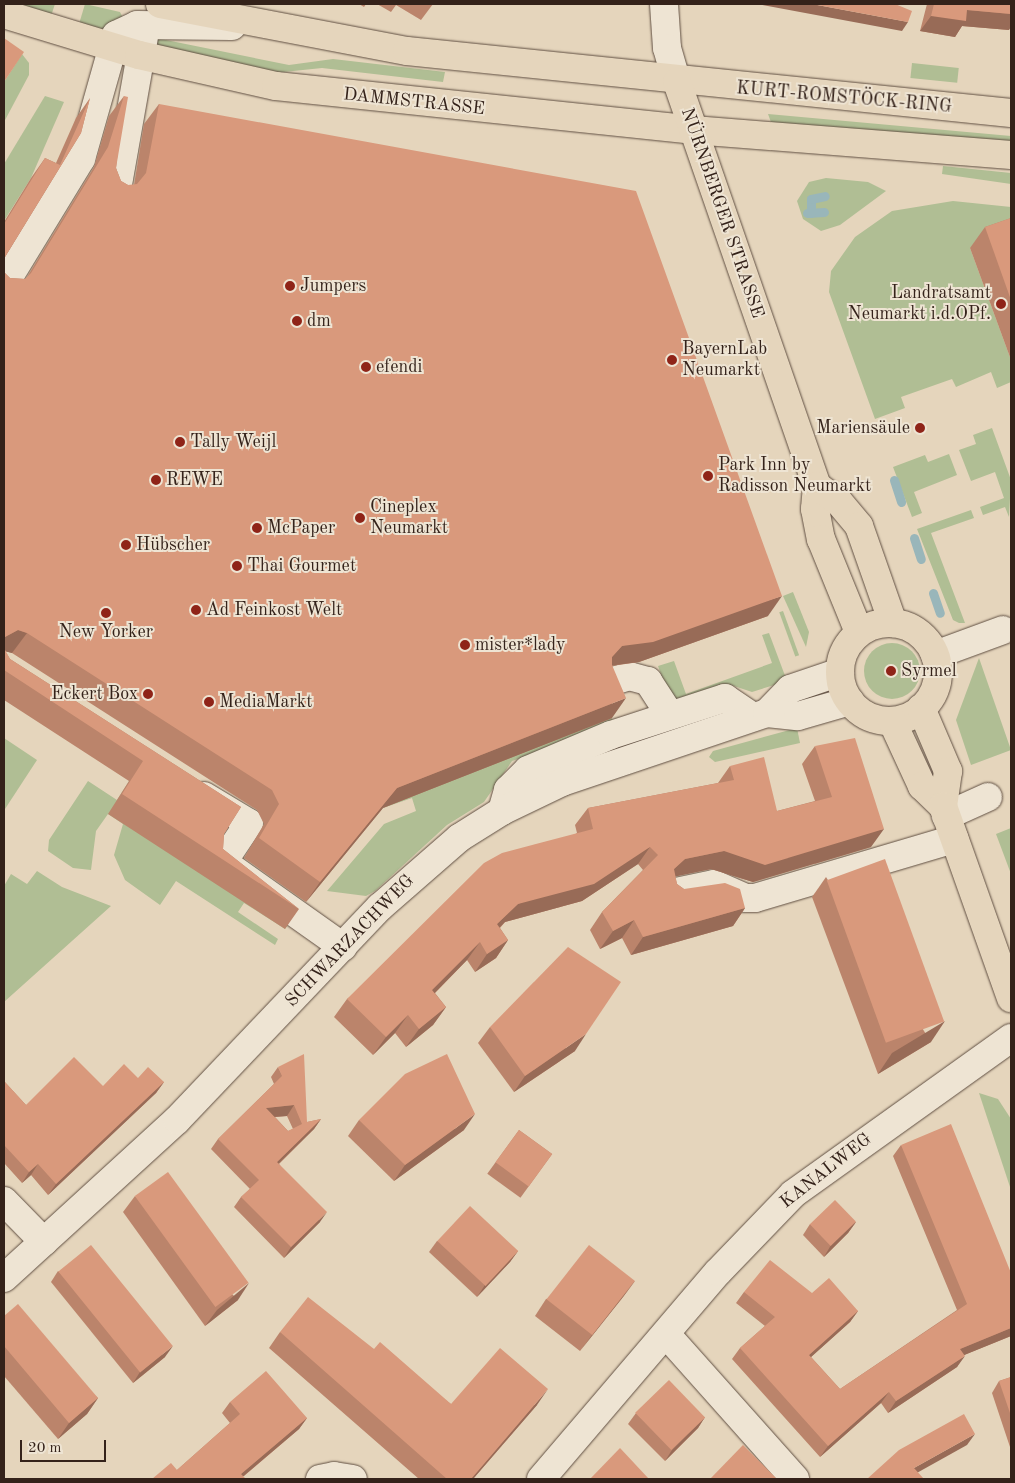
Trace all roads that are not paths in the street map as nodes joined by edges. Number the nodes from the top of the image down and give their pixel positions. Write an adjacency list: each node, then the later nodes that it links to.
1 (664, 4): 6 (street)
2 (4, 14): 4 (main road, DAMMSTRASSE)
3 (153, 14): 4 (street); 5 (street); 6 (main road)
4 (109, 47): 5 (main road, DAMMSTRASSE); 11 (street)
5 (139, 55): 8 (main road, DAMMSTRASSE); 10 (street)
6 (677, 82): 7 (main road, KURT-ROMSTÖCK-RING); 8 (main road, NÜRNBERGER STRASSE)
7 (1011, 113)
8 (692, 130): 9 (main road); 12 (main road, NÜRNBERGER STRASSE)
9 (1011, 155)
10 (117, 190)
11 (4, 285)
12 (817, 486): 13 (main road); 15 (main road, NÜRNBERGER STRASSE)
13 (893, 623): 15 (main road); 16 (main road)
14 (1003, 630): 16 (street)
15 (859, 632): 17 (main road)
16 (935, 655): 20 (main road)
17 (840, 672): 19 (main road); 22 (street, SCHWARZACHWEG)
18 (613, 681): 21 (street)
19 (850, 701): 22 (street, SCHWARZACHWEG); 23 (main road)
20 (921, 708): 23 (main road); 27 (main road)
21 (670, 715): 22 (street); 26 (street)
22 (760, 715): 26 (street, SCHWARZACHWEG)
23 (892, 721): 27 (main road)
24 (182, 782): 29 (street)
25 (988, 797): 27 (street)
26 (502, 810): 29 (street, SCHWARZACHWEG)
27 (948, 820): 28 (street); 30 (main road)
28 (676, 892)
29 (343, 947): 33 (street, SCHWARZACHWEG)
30 (1011, 998)
31 (1011, 1038): 35 (street, KANALWEG)
32 (4, 1201): 33 (street)
33 (44, 1242): 34 (street, SCHWARZACHWEG)
34 (4, 1278)
35 (666, 1334): 38 (street, KANALWEG); 39 (street)
36 (320, 1479): 37 (street)
37 (353, 1479)
38 (541, 1479)
39 (795, 1479)

